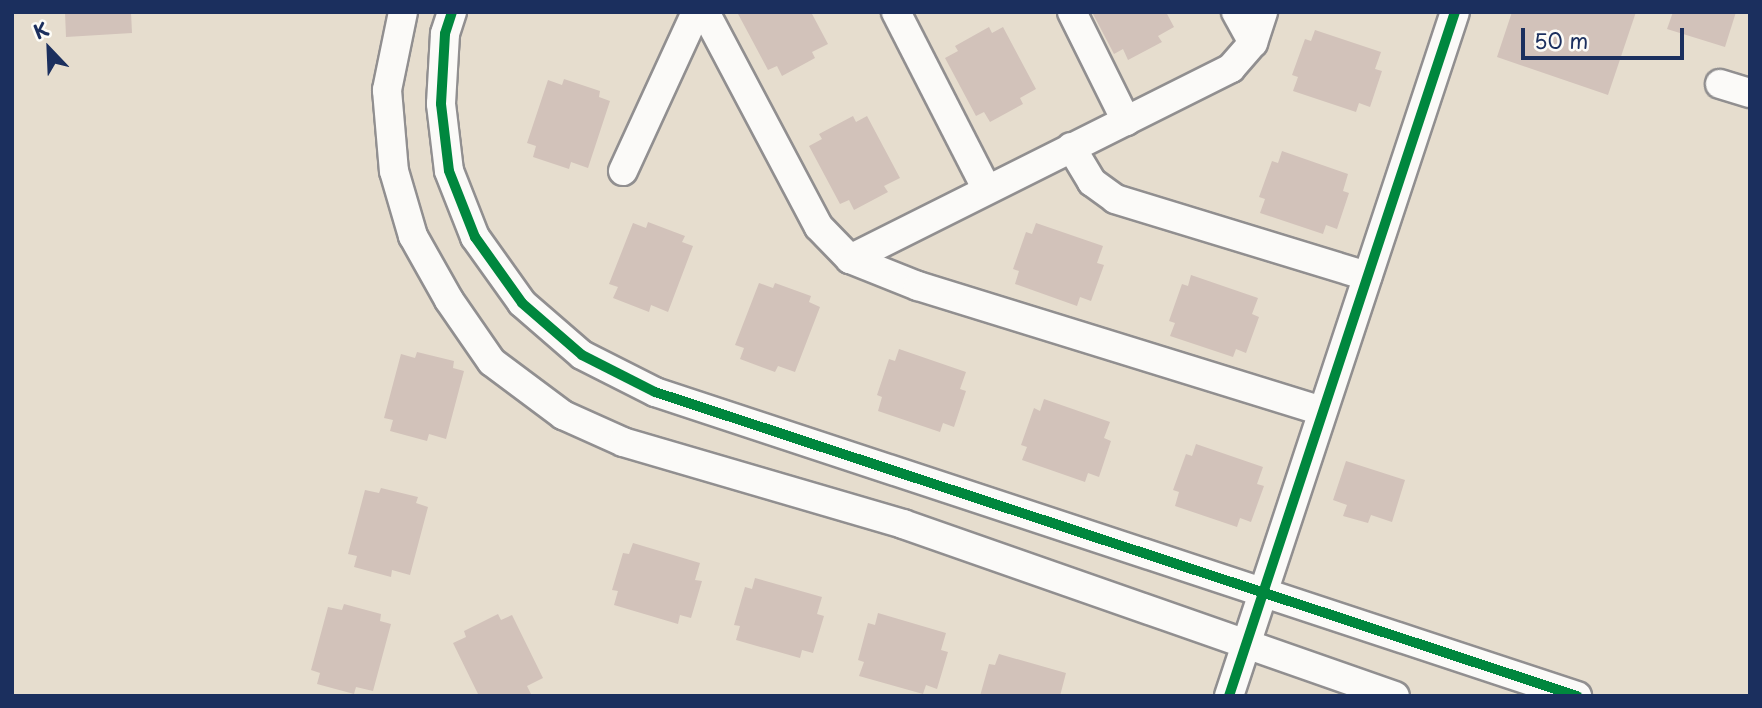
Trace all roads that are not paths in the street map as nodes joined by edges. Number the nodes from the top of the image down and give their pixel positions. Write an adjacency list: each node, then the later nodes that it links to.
1 (403, 12): 21 (street)
2 (452, 12): 20 (street)
3 (696, 12): 15 (street)
4 (705, 12): 17 (street)
5 (896, 12): 16 (street)
6 (1072, 12): 13 (street)
7 (1236, 12): 10 (street)
8 (1263, 12): 10 (street)
9 (1455, 12): 18 (street)
10 (1253, 43): 13 (street)
11 (1720, 85): 12 (street)
12 (1750, 93)
13 (1126, 121): 14 (street)
14 (1071, 147): 16 (street); 18 (street)
15 (623, 171)
16 (986, 188): 17 (street)
17 (850, 259): 19 (street)
18 (1367, 276): 19 (street)
19 (1322, 411): 20 (street)
20 (1262, 591): 21 (street); 24 (street)
21 (1245, 643): 22 (street); 23 (street)
22 (1229, 696)
23 (1395, 696)
24 (1577, 696)

